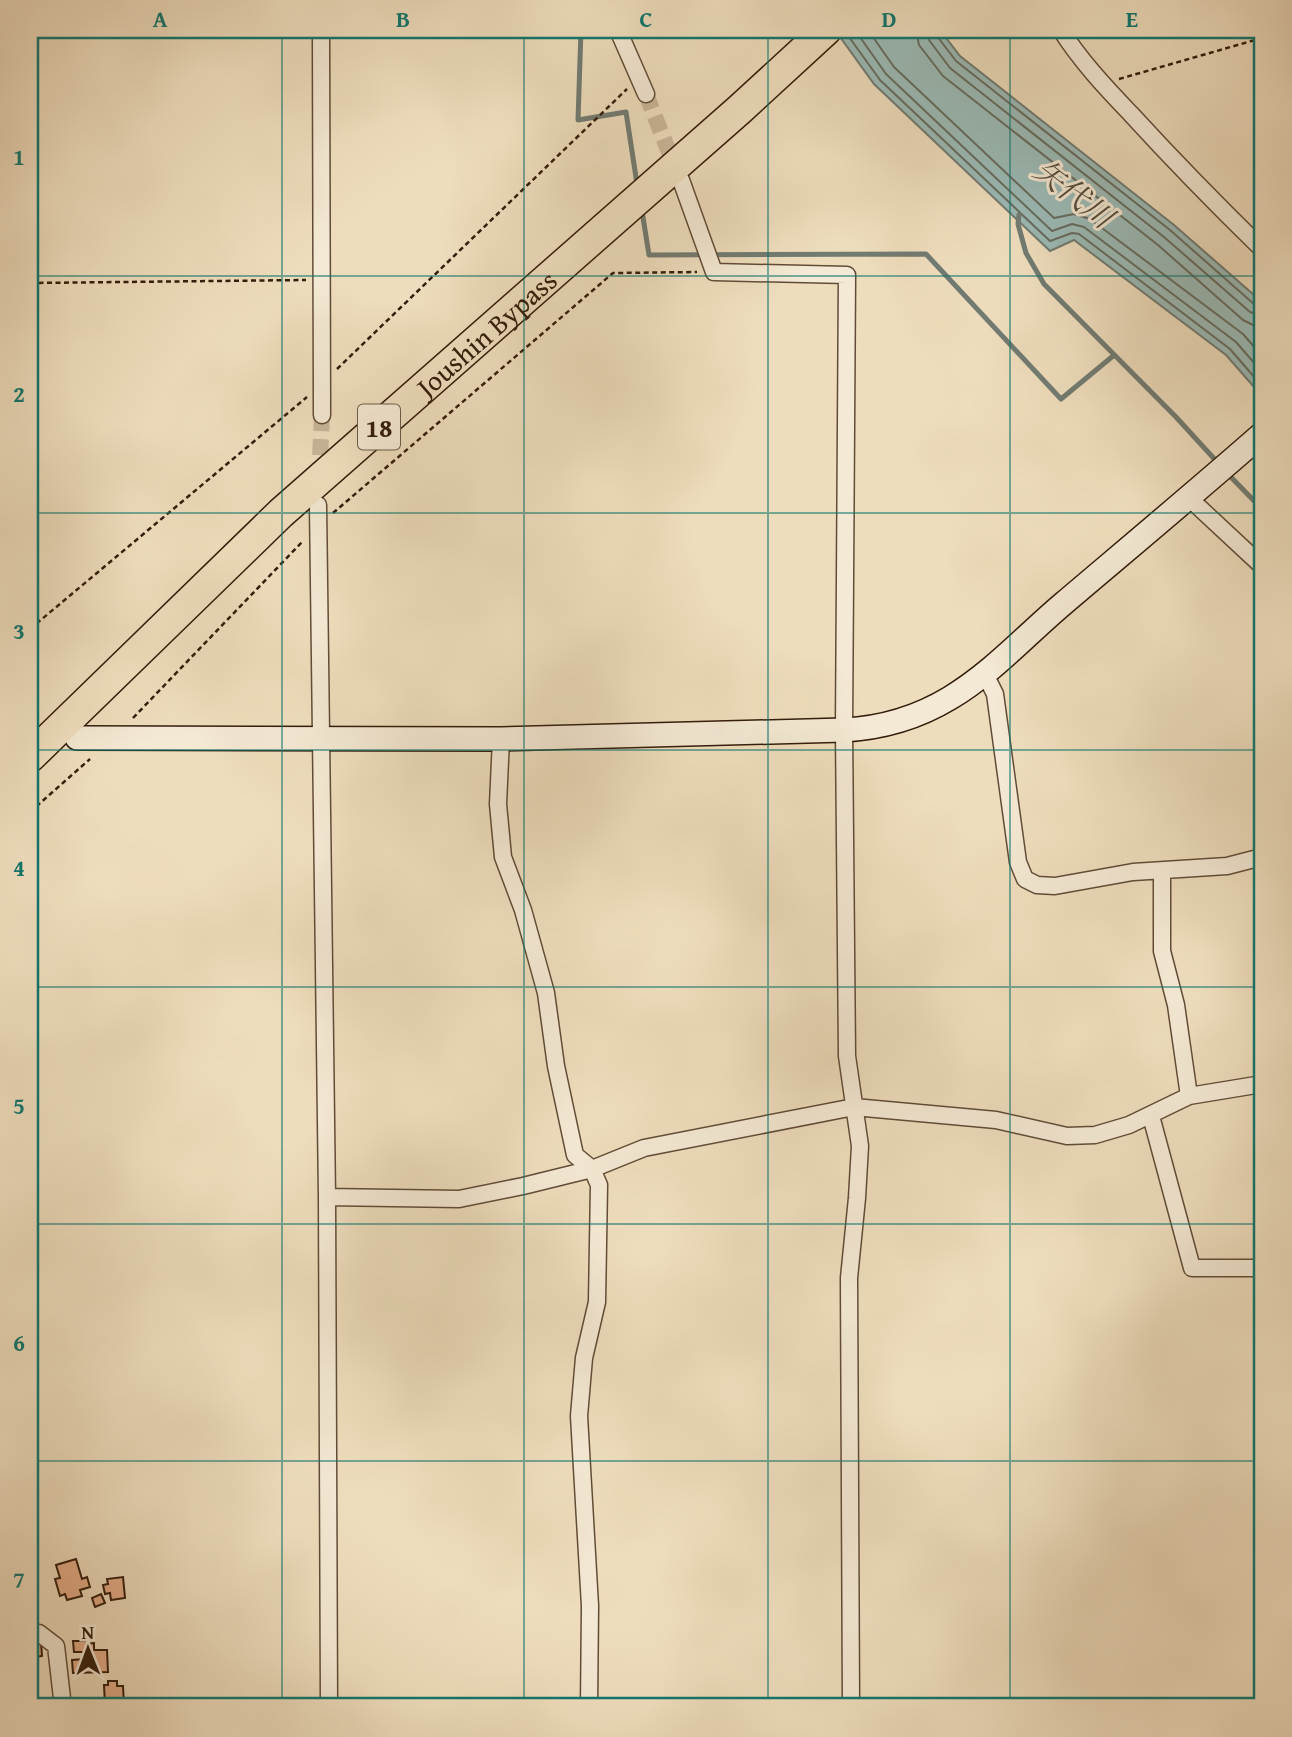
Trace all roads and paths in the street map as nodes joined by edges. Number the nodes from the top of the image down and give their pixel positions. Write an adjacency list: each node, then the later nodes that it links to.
1 (321, 30): 12 (street)
2 (618, 30): 6 (street)
3 (826, 30): 28 (highway, Joushin Bypass / 18)
4 (1061, 30): 7 (street)
5 (1262, 38): 7 (path)
6 (639, 77): 8 (street); 14 (path)
7 (1103, 84): 10 (street)
8 (646, 94)
9 (681, 180): 11 (street)
10 (1262, 249)
11 (714, 272): 19 (path); 23 (street)
12 (320, 280): 13 (path); 14 (street)
13 (30, 283)
14 (320, 386): 15 (street); 21 (path)
15 (322, 415)
16 (1262, 434): 17 (street)
17 (1194, 494): 20 (street); 22 (street)
18 (318, 505): 19 (street)
19 (318, 526): 25 (path); 27 (street)
20 (1262, 566)
21 (30, 629)
22 (985, 674): 23 (street); 31 (street)
23 (844, 730): 26 (street); 34 (street)
24 (77, 738): 25 (street)
25 (114, 738): 27 (street); 29 (path)
26 (501, 739): 27 (street); 36 (street)
27 (322, 740): 37 (street)
28 (30, 757)
29 (30, 812)
30 (1262, 857): 31 (street)
31 (1162, 872): 33 (street)
32 (1262, 1084): 33 (street)
33 (1189, 1096): 35 (street)
34 (854, 1107): 35 (street); 36 (street); 45 (street)
35 (1151, 1116): 38 (street)
36 (592, 1169): 37 (street); 44 (street)
37 (327, 1197): 43 (street)
38 (1262, 1268)
39 (1262, 1611): 41 (path)
40 (30, 1634): 42 (street)
41 (1262, 1639)
42 (63, 1707)
43 (329, 1707)
44 (589, 1707)
45 (851, 1707)

